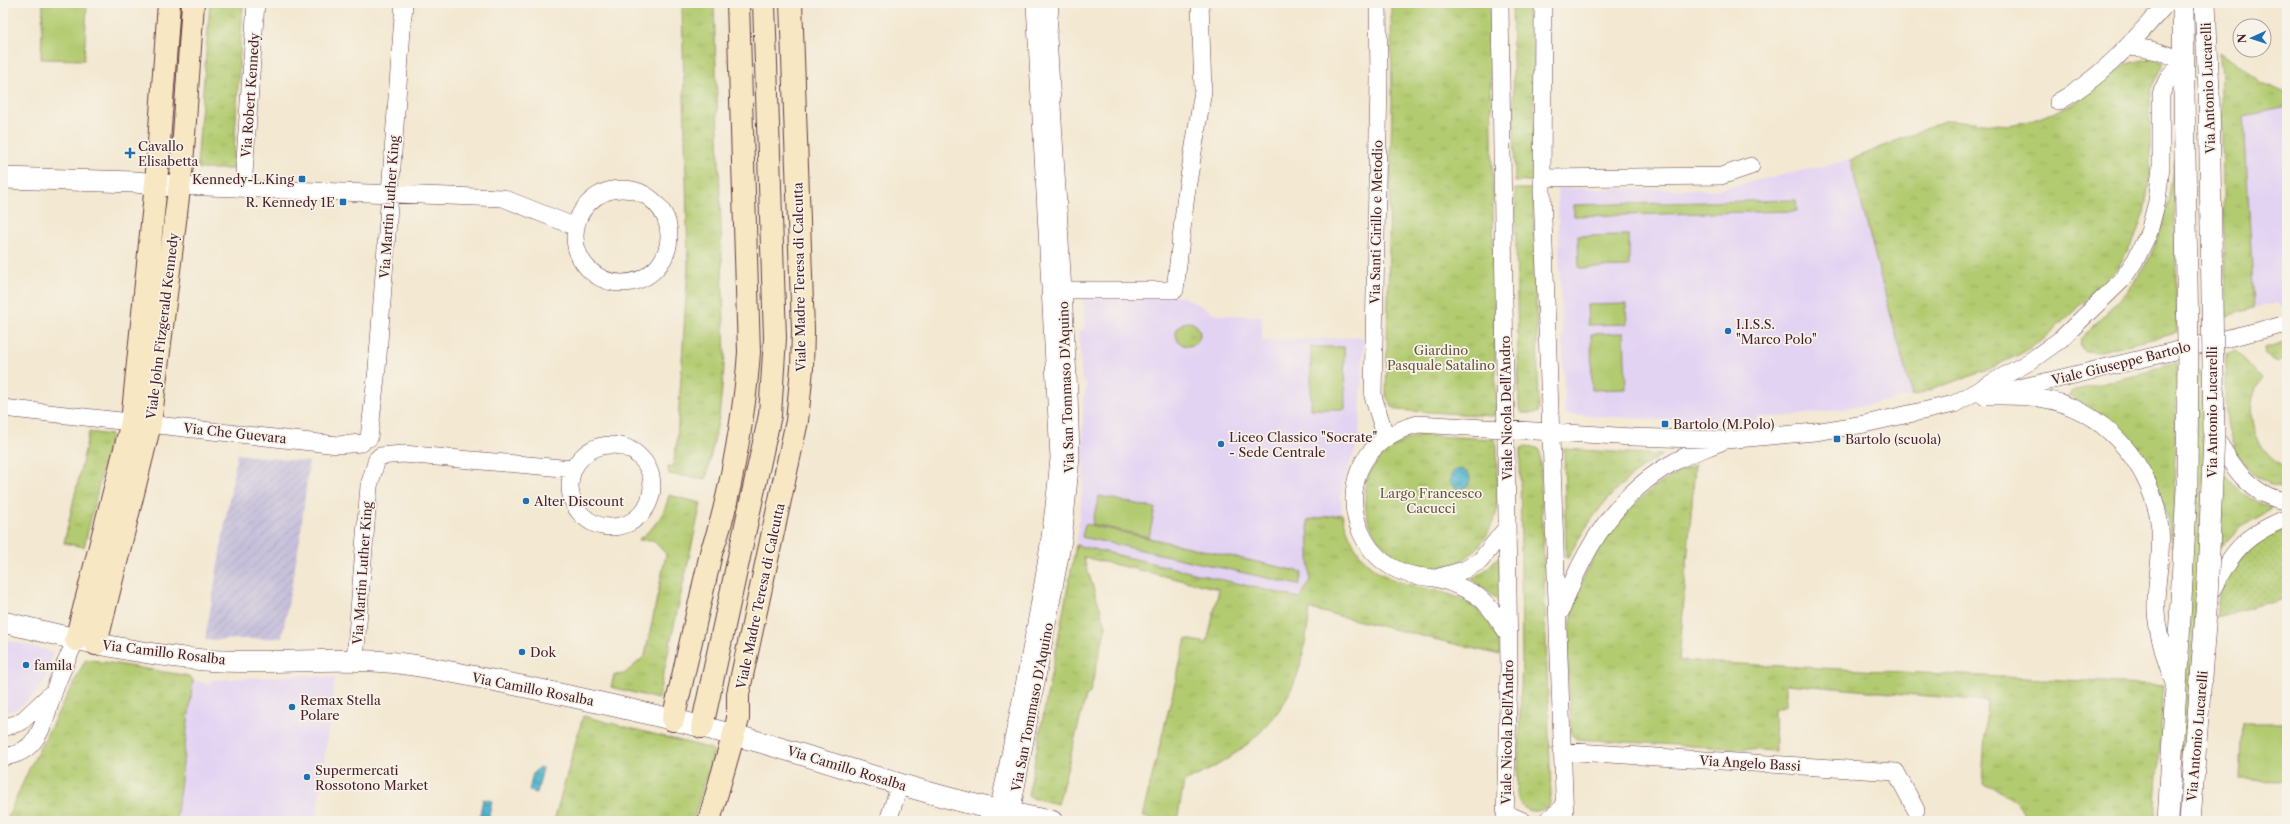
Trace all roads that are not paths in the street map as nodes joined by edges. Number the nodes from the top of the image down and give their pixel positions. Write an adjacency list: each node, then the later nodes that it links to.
1 (169, 3): 23 (main road, Viale John Fitzgerald Kennedy)
2 (193, 3): 24 (main road, Viale John Fitzgerald Kennedy)
3 (256, 3): 25 (street, Via Robert Kennedy)
4 (404, 3): 26 (street, Via Martin Luther King)
5 (738, 3): 44 (main road)
6 (764, 3): 46 (main road, Viale Madre Teresa di Calcutta)
7 (792, 3): 58 (main road, Viale Madre Teresa di Calcutta)
8 (1034, 3): 61 (street, Via San Tommaso D'Aquino)
9 (1050, 3): 28 (street, Via San Tommaso D'Aquino)
10 (1200, 3): 28 (street)
11 (1378, 3): 37 (street, Via Santi Cirillo e Metodio)
12 (1500, 3): 34 (street, Viale Nicola Dell'Andro)
13 (1542, 3): 22 (street)
14 (2167, 3): 17 (street)
15 (2183, 3): 18 (street, Via Antonio Lucarelli)
16 (2205, 3): 36 (street, Via Antonio Lucarelli, bridge)
17 (2127, 47): 18 (street); 19 (street)
18 (2184, 62): 31 (street); 53 (street, Via Antonio Lucarelli, bridge)
19 (2058, 102)
20 (1750, 166): 22 (street)
21 (3, 178): 23 (street)
22 (1542, 178): 35 (street)
23 (156, 184): 24 (street); 33 (main road, Viale John Fitzgerald Kennedy)
24 (178, 186): 25 (street); 33 (main road, Viale John Fitzgerald Kennedy)
25 (243, 188): 26 (street)
26 (389, 193): 27 (street); 39 (street, Via Martin Luther King)
27 (576, 227): 27 (street)
28 (1063, 290): 61 (street, Via San Tommaso D'Aquino)
29 (2285, 325): 30 (street, Viale Giuseppe Bartolo)
30 (1985, 396): 31 (street, Viale Giuseppe Bartolo); 53 (street)
31 (1954, 404): 38 (street)
32 (3, 408): 33 (street, Via Che Guevara)
33 (141, 423): 39 (street, Via Che Guevara); 51 (main road, Viale John Fitzgerald Kennedy)
34 (1507, 429): 35 (street); 37 (street); 43 (street, Viale Nicola Dell'Andro)
35 (1551, 432): 38 (street); 48 (street)
36 (2214, 436): 41 (street); 47 (street, Via Antonio Lucarelli, bridge)
37 (1386, 438): 45 (street)
38 (1726, 440): 48 (street)
39 (372, 449): 40 (street, Via Che Guevara); 52 (street, Via Martin Luther King)
40 (573, 469): 40 (street)
41 (2287, 501)
42 (2287, 518): 47 (street)
43 (1508, 527): 45 (street); 50 (street, Viale Nicola Dell'Andro)
44 (712, 548): 46 (main road); 55 (main road)
45 (1436, 578): 50 (street)
46 (734, 584): 56 (main road, Viale Madre Teresa di Calcutta)
47 (2207, 599): 73 (street, Via Antonio Lucarelli)
48 (1558, 621): 59 (street)
49 (3, 622): 51 (street, Via Camillo Rosalba)
50 (1509, 635): 66 (street, Viale Nicola Dell'Andro)
51 (86, 642): 52 (street, Via Camillo Rosalba); 54 (street)
52 (355, 660): 55 (street, Via Camillo Rosalba)
53 (2176, 688): 72 (street, Via Antonio Lucarelli)
54 (54, 691): 57 (street); 60 (street)
55 (673, 720): 56 (street, Via Camillo Rosalba)
56 (702, 727): 58 (street, Via Camillo Rosalba)
57 (3, 728)
58 (734, 735): 62 (street, Via Camillo Rosalba); 67 (main road, Viale Madre Teresa di Calcutta)
59 (1561, 751): 63 (street, Via Angelo Bassi); 65 (street)
60 (3, 757)
61 (1013, 769): 64 (street, Via San Tommaso D'Aquino)
62 (900, 784): 64 (street, Via Camillo Rosalba); 68 (street)
63 (1916, 810)
64 (1004, 813): 69 (street, Via Camillo Rosalba)
65 (1564, 814): 71 (street)
66 (1505, 817): 70 (street, Viale Nicola Dell'Andro)
67 (709, 821)
68 (888, 821)
69 (1052, 821)
70 (1523, 821)
71 (1546, 821)
72 (2168, 821)
73 (2190, 821)

